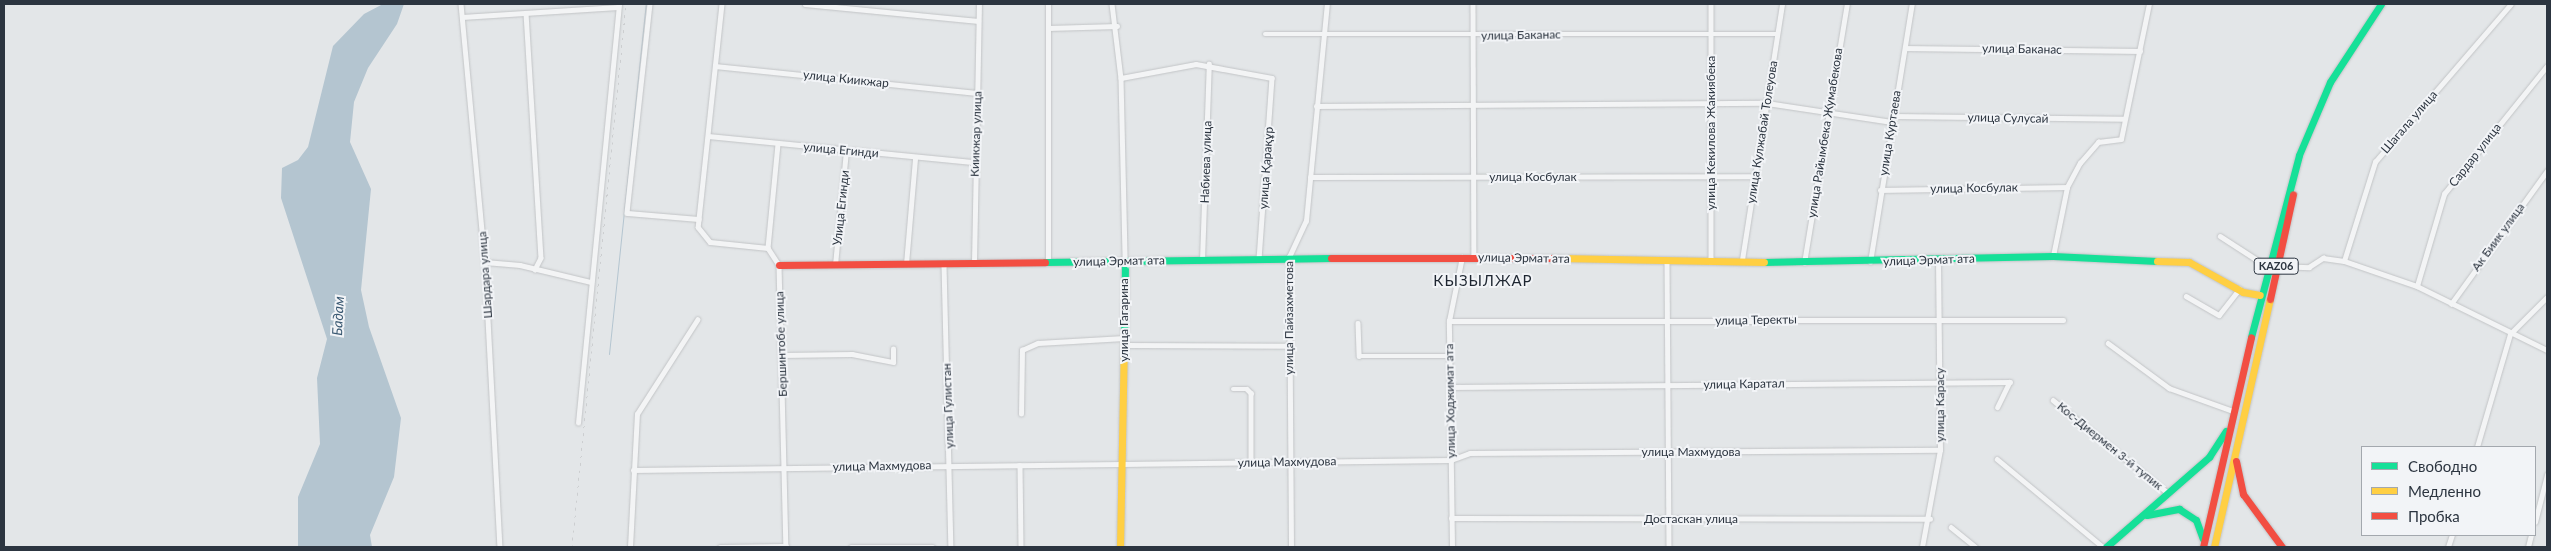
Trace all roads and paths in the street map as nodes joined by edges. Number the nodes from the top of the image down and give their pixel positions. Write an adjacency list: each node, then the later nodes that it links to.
1 (461, 4): 20 (street, Шардара улица)
2 (650, 4): 56 (street)
3 (722, 4): 32 (street)
4 (805, 4): 21 (street)
5 (979, 4): 21 (street, Киикжар улица)
6 (1048, 4): 23 (street)
7 (1112, 4): 22 (street, улица Гагарина)
8 (1327, 4): 28 (street, улица Пайзахметова)
9 (1473, 4): 27 (street)
10 (1711, 4): 24 (street, улица Кекилова Жакиябека)
11 (1782, 4): 26 (street, улица Кулжабай Толеуова)
12 (1847, 4): 40 (street, улица Райымбека Жумабекова)
13 (1912, 4): 29 (street, улица Куртаева)
14 (2149, 4): 30 (street)
15 (2381, 4): 81 (main road, KАZ06)
16 (2388, 4): 80 (main road, KАZ06)
17 (2511, 4): 69 (street, Шагала улица)
18 (618, 5): 19 (street); 83 (street)
19 (526, 13): 20 (street); 82 (street)
20 (462, 17): 70 (street, Шардара улица)
21 (978, 21): 35 (street, Киикжар улица)
22 (1117, 26): 23 (street); 34 (street, улица Гагарина)
23 (1048, 28): 71 (street)
24 (1711, 33): 26 (street, улица Баканас); 27 (street, улица Баканас); 37 (street, улица Кекилова Жакиябека)
25 (1265, 34): 28 (street, улица Баканас)
26 (1777, 34): 36 (street, улица Кулжабай Толеуова)
27 (1474, 35): 28 (street, улица Баканас); 39 (street)
28 (1324, 36): 38 (street, улица Пайзахметова)
29 (1904, 48): 30 (street, улица Баканас); 41 (street, улица Куртаева)
30 (2140, 51): 42 (street)
31 (1209, 64): 34 (street); 63 (street, улица Қарақұр); 64 (street, Набиева улица)
32 (715, 66): 35 (street, улица Киикжар); 44 (street)
33 (2547, 66): 84 (street, Сардар улица)
34 (1121, 78): 67 (street, улица Гагарина)
35 (977, 93): 48 (street, Киикжар улица)
36 (1767, 103): 37 (street); 40 (street); 51 (street, улица Кулжабай Толеуова)
37 (1711, 104): 39 (street); 50 (street, улица Кекилова Жакиябека)
38 (1316, 106): 39 (street); 52 (street, улица Пайзахметова)
39 (1473, 107): 53 (street)
40 (1829, 112): 43 (street); 73 (street, улица Райымбека Жумабекова)
41 (1892, 116): 42 (street, улица Сулусай); 43 (street, улица Куртаева)
42 (2124, 119): 54 (street)
43 (1892, 122): 55 (street, улица Куртаева)
44 (708, 136): 45 (street, улица Егинди); 56 (street)
45 (778, 144): 46 (street, улица Егинди); 58 (street)
46 (846, 151): 47 (street, улица Егинди); 77 (street, Улица Егинди)
47 (915, 158): 48 (street, улица Егинди); 79 (street)
48 (975, 162): 75 (street, Киикжар улица)
49 (2547, 171): 89 (street, Ак Биик улица)
50 (1712, 175): 51 (street, улица Косбулак); 53 (street, улица Косбулак); 72 (street, улица Кекилова Жакиябека)
51 (1756, 176): 65 (street, улица Кулжабай Толеуова)
52 (1310, 177): 53 (street, улица Косбулак); 61 (street, улица Пайзахметова)
53 (1474, 177): 59 (street)
54 (2067, 187): 55 (street, улица Косбулак); 60 (street)
55 (1880, 190): 74 (street, улица Куртаева)
56 (699, 218): 58 (street)
57 (2220, 236): 81 (street)
58 (768, 248): 76 (street)
59 (1474, 256): 62 (main road, улица Эрмат ата); 68 (main road, улица Эрмат ата)
60 (2053, 256): 66 (main road, улица Эрмат ата); 85 (main road, улица Эрмат ата)
61 (1289, 257): 62 (main road, улица Эрмат ата); 63 (main road, улица Эрмат ата); 99 (street, улица Пайзахметова)
62 (1462, 257): 93 (street, улица Ходжимат ата)
63 (1259, 258): 64 (main road, улица Эрмат ата)
64 (1202, 260): 67 (main road, улица Эрмат ата)
65 (1742, 260): 72 (main road, улица Эрмат ата); 73 (main road, улица Эрмат ата)
66 (1938, 260): 74 (main road, улица Эрмат ата); 90 (street, улица Карасу)
67 (1124, 261): 71 (main road, улица Эрмат ата); 97 (main road, улица Гагарина)
68 (1667, 261): 72 (main road, улица Эрмат ата); 94 (street)
69 (2344, 261): 80 (street); 84 (street)
70 (485, 262): 82 (street); 136 (street, Шардара улица)
71 (1048, 262): 75 (main road, улица Эрмат ата)
72 (1711, 262)
73 (1804, 262): 74 (main road, улица Эрмат ата)
74 (1870, 262)
75 (974, 264): 78 (main road, улица Эрмат ата)
76 (779, 265): 77 (main road, улица Эрмат ата); 102 (street, Бершинтобе улица)
77 (835, 265): 79 (main road, улица Эрмат ата)
78 (944, 265): 79 (main road, улица Эрмат ата); 123 (street, улица Гулистан)
79 (906, 266)
80 (2276, 266): 114 (main road, KАZ06)
81 (2268, 267): 86 (main road, KАZ06)
82 (535, 270): 83 (street)
83 (591, 282): 113 (street)
84 (2417, 286): 89 (street)
85 (2239, 289): 86 (main road, улица Эрмат ата); 87 (street)
86 (2260, 295): 110 (main road, KАZ06)
87 (2186, 296)
88 (2547, 297): 96 (street)
89 (2450, 304): 96 (street)
90 (1938, 317): 92 (street, улица Теректы); 94 (street, улица Теректы); 104 (street, улица Карасу)
91 (697, 320): 126 (street)
92 (2063, 320)
93 (1449, 321): 94 (street, улица Теректы); 103 (street, улица Ходжимат ата)
94 (1668, 321): 105 (street)
95 (1358, 323): 103 (street)
96 (2510, 334): 101 (street); 115 (street)
97 (1124, 342): 99 (street); 111 (street); 122 (main road, улица Гагарина)
98 (2108, 343): 110 (street)
99 (1289, 346): 120 (street, улица Пайзахметова)
100 (893, 349): 102 (street)
101 (2547, 350)
102 (782, 355): 125 (street, Бершинтобе улица)
103 (1449, 356): 106 (street, улица Ходжимат ата)
104 (1941, 381): 105 (street, улица Каратал); 109 (street, улица Каратал); 116 (street, улица Карасу)
105 (1668, 385): 106 (street, улица Каратал); 117 (street)
106 (1451, 387): 119 (street, улица Ходжимат ата)
107 (1233, 389): 121 (street)
108 (2053, 400): 128 (street, Кос-Диермен 3-й тупик)
109 (1998, 408)
110 (2234, 412): 112 (main road, KАZ06)
111 (1021, 414)
112 (2232, 420): 128 (main road); 135 (main road, KАZ06)
113 (578, 423)
114 (2239, 430): 152 (main road, KАZ06); 153 (main road, KАZ06)
115 (2477, 446)
116 (1940, 450): 117 (street, улица Махмудова); 130 (street, улица Карасу)
117 (1668, 452): 119 (street, улица Махмудова); 132 (street)
118 (1997, 459): 151 (street)
119 (1452, 460): 120 (street, улица Махмудова); 129 (street, улица Ходжимат ата)
120 (1289, 462): 121 (street, улица Махмудова); 146 (street, улица Пайзахметова)
121 (1251, 463): 122 (street, улица Махмудова)
122 (1123, 464): 124 (street, улица Махмудова); 145 (main road, улица Гагарина)
123 (950, 465): 124 (street, улица Махмудова); 125 (street, улица Махмудова); 143 (street, улица Гулистан)
124 (1020, 465): 144 (street)
125 (786, 467): 126 (street, улица Махмудова); 140 (street, Бершинтобе улица)
126 (633, 470): 137 (street)
127 (2547, 475): 131 (street)
128 (2167, 492): 133 (main road)
129 (1452, 518): 132 (street, Достаскан улица); 147 (street, улица Ходжимат ата)
130 (1930, 518): 132 (street, Достаскан улица); 149 (street, улица Карасу)
131 (2536, 518)
132 (1669, 519): 148 (street)
133 (2138, 520): 135 (main road); 151 (main road)
134 (1951, 527): 150 (street)
135 (2204, 545)
136 (500, 547)
137 (630, 547)
138 (720, 547): 139 (street)
139 (733, 547): 140 (street)
140 (786, 547)
141 (851, 547): 142 (street)
142 (933, 547)
143 (951, 547)
144 (1021, 547)
145 (1120, 547)
146 (1291, 547)
147 (1452, 547)
148 (1669, 547)
149 (1922, 547)
150 (1976, 547)
151 (2104, 547)
152 (2214, 547)
153 (2282, 547)

